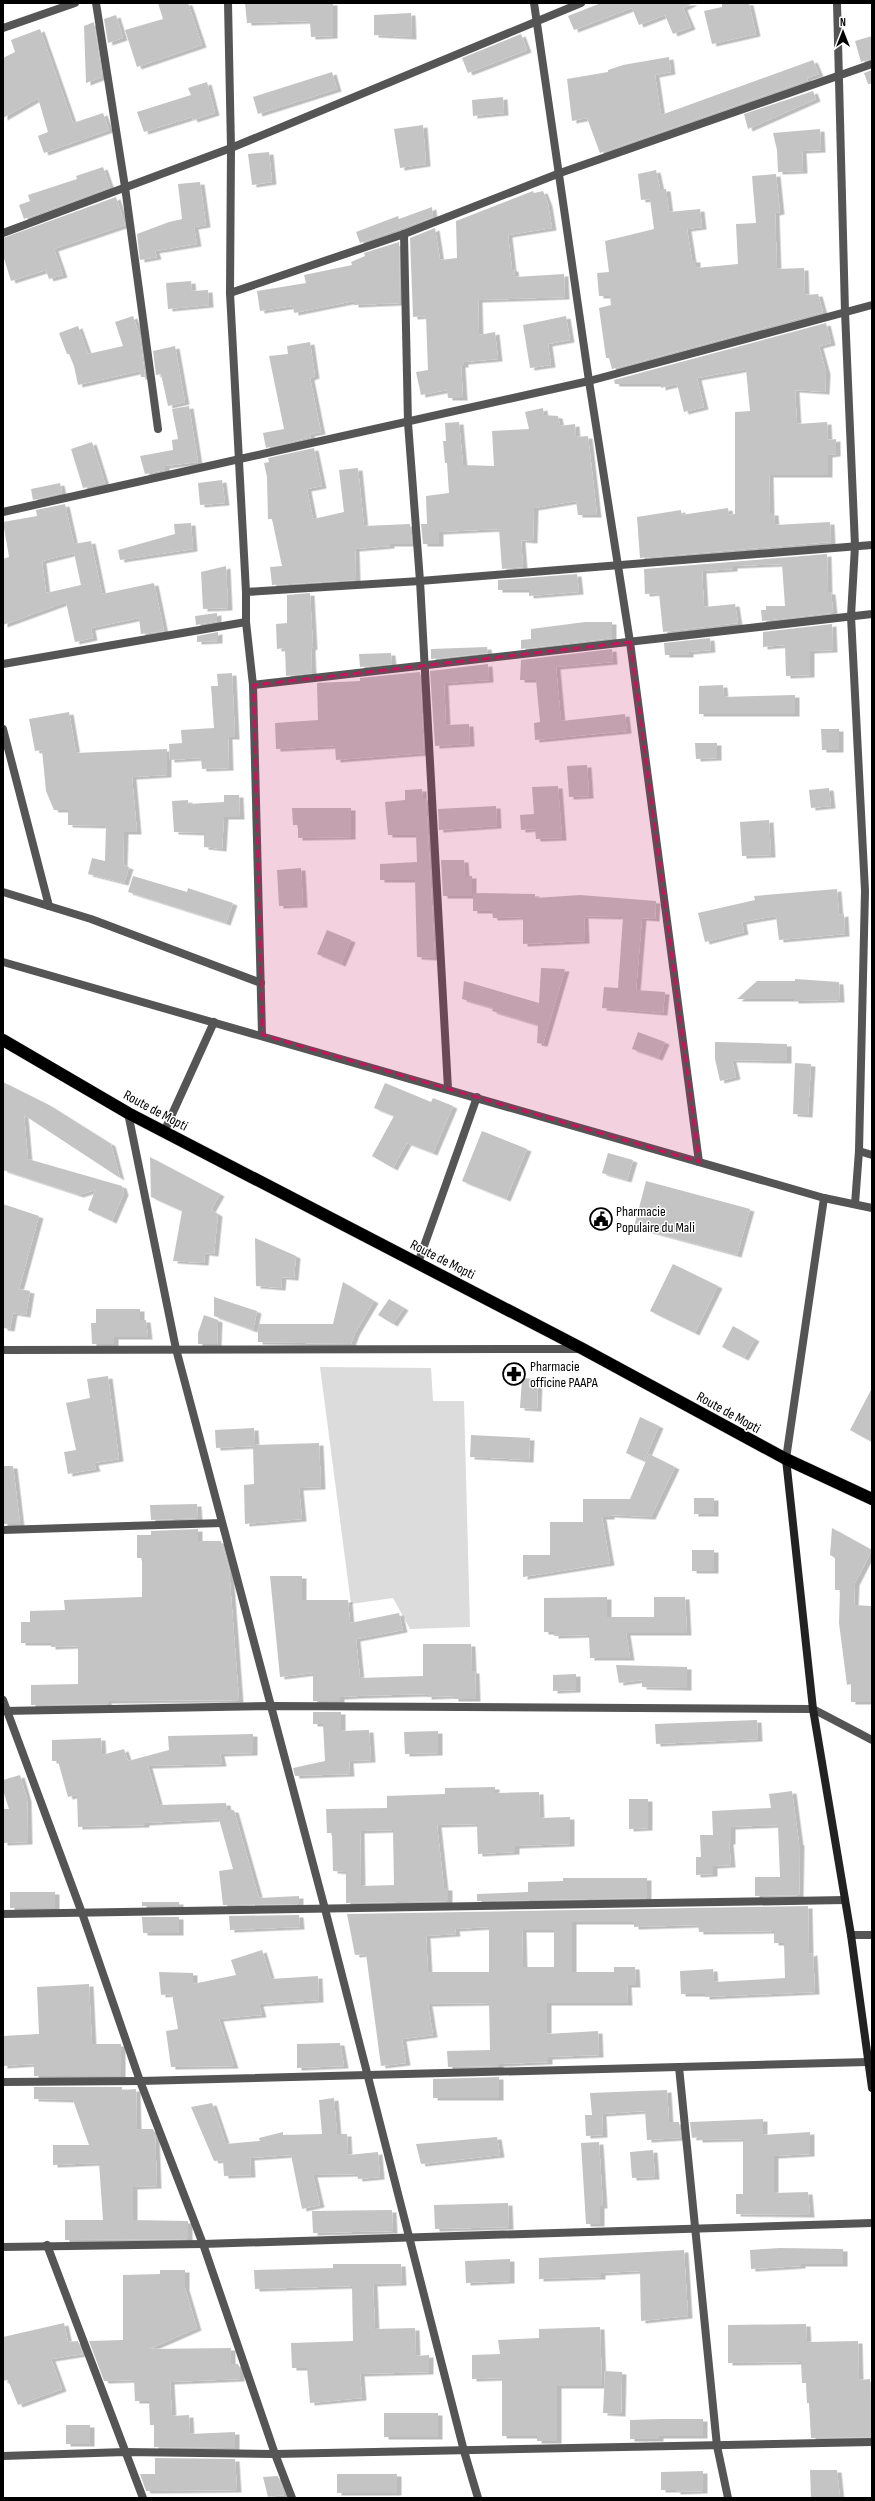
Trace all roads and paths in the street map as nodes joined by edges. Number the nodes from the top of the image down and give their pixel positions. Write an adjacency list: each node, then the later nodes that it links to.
1 (75, 3): 8 (street)
2 (96, 3): 13 (street)
3 (228, 3): 11 (street)
4 (534, 3): 7 (street)
5 (581, 3): 7 (street)
6 (837, 3): 10 (street)
7 (536, 20): 11 (street); 12 (street)
8 (3, 28)
9 (872, 64): 10 (street)
10 (840, 76): 12 (street); 18 (street)
11 (231, 148): 13 (street); 16 (street)
12 (560, 173): 15 (street); 19 (street)
13 (125, 187): 14 (street); 21 (street)
14 (3, 233)
15 (404, 234): 16 (street); 20 (street)
16 (230, 293): 22 (street)
17 (872, 305): 18 (street)
18 (845, 312): 19 (street); 25 (street)
19 (589, 381): 20 (street); 26 (street)
20 (408, 423): 22 (street); 27 (street)
21 (158, 429)
22 (239, 460): 23 (street); 28 (street)
23 (3, 512)
24 (872, 545): 25 (street)
25 (855, 546): 26 (street); 30 (street)
26 (618, 565): 27 (street); 32 (street)
27 (420, 581): 28 (street); 34 (street)
28 (246, 592): 31 (street)
29 (872, 614): 30 (street)
30 (851, 616): 32 (street); 37 (street)
31 (246, 622): 33 (street); 35 (street)
32 (630, 642): 34 (street); 51 (street)
33 (3, 664)
34 (424, 666): 35 (street); 45 (street)
35 (252, 685): 41 (street)
36 (3, 729): 39 (street)
37 (868, 891): 49 (street)
38 (3, 892): 39 (street)
39 (49, 906): 41 (street)
40 (3, 962): 42 (street)
41 (261, 983): 43 (street)
42 (214, 1022): 43 (street); 48 (street)
43 (262, 1035): 45 (street)
44 (3, 1040): 47 (highway, Route de Mopti)
45 (448, 1089): 46 (street)
46 (477, 1098): 51 (street); 55 (street)
47 (128, 1112): 48 (highway, Route de Mopti); 56 (street)
48 (164, 1132): 55 (highway, Route de Mopti)
49 (858, 1151): 50 (street); 53 (street)
50 (872, 1155)
51 (699, 1162): 52 (street)
52 (824, 1198): 53 (street); 59 (street)
53 (855, 1204): 54 (street)
54 (872, 1208)
55 (418, 1263): 57 (highway, Route de Mopti)
56 (176, 1349): 57 (street); 58 (street); 61 (street)
57 (583, 1349): 59 (highway, Route de Mopti)
58 (3, 1350)
59 (786, 1459): 60 (highway, Route de Mopti); 65 (street)
60 (872, 1499)
61 (222, 1523): 62 (street); 64 (street)
62 (3, 1530)
63 (3, 1700): 66 (street)
64 (270, 1706): 65 (street); 66 (street); 69 (street)
65 (813, 1709): 67 (street); 68 (street)
66 (5, 1711): 70 (street)
67 (872, 1740)
68 (845, 1900): 69 (street); 72 (street)
69 (325, 1909): 70 (street); 76 (street)
70 (82, 1913): 71 (street); 77 (street)
71 (3, 1914)
72 (851, 1935): 73 (street); 74 (street)
73 (872, 1935)
74 (868, 2062): 75 (street); 79 (street)
75 (679, 2067): 76 (street); 81 (street)
76 (366, 2075): 77 (street); 82 (street)
77 (140, 2081): 78 (street); 83 (street)
78 (3, 2082)
79 (872, 2088)
80 (872, 2223): 81 (street)
81 (694, 2229): 82 (street); 87 (street)
82 (411, 2237): 83 (street); 88 (street)
83 (203, 2244): 84 (street); 90 (street)
84 (47, 2246): 85 (street); 89 (street)
85 (3, 2247)
86 (872, 2442): 87 (street)
87 (717, 2446): 88 (street); 95 (street)
88 (464, 2450): 90 (street); 94 (street)
89 (126, 2452): 90 (street); 91 (street); 92 (street)
90 (275, 2454): 93 (street)
91 (3, 2456)
92 (143, 2498)
93 (292, 2498)
94 (478, 2498)
95 (728, 2498)

